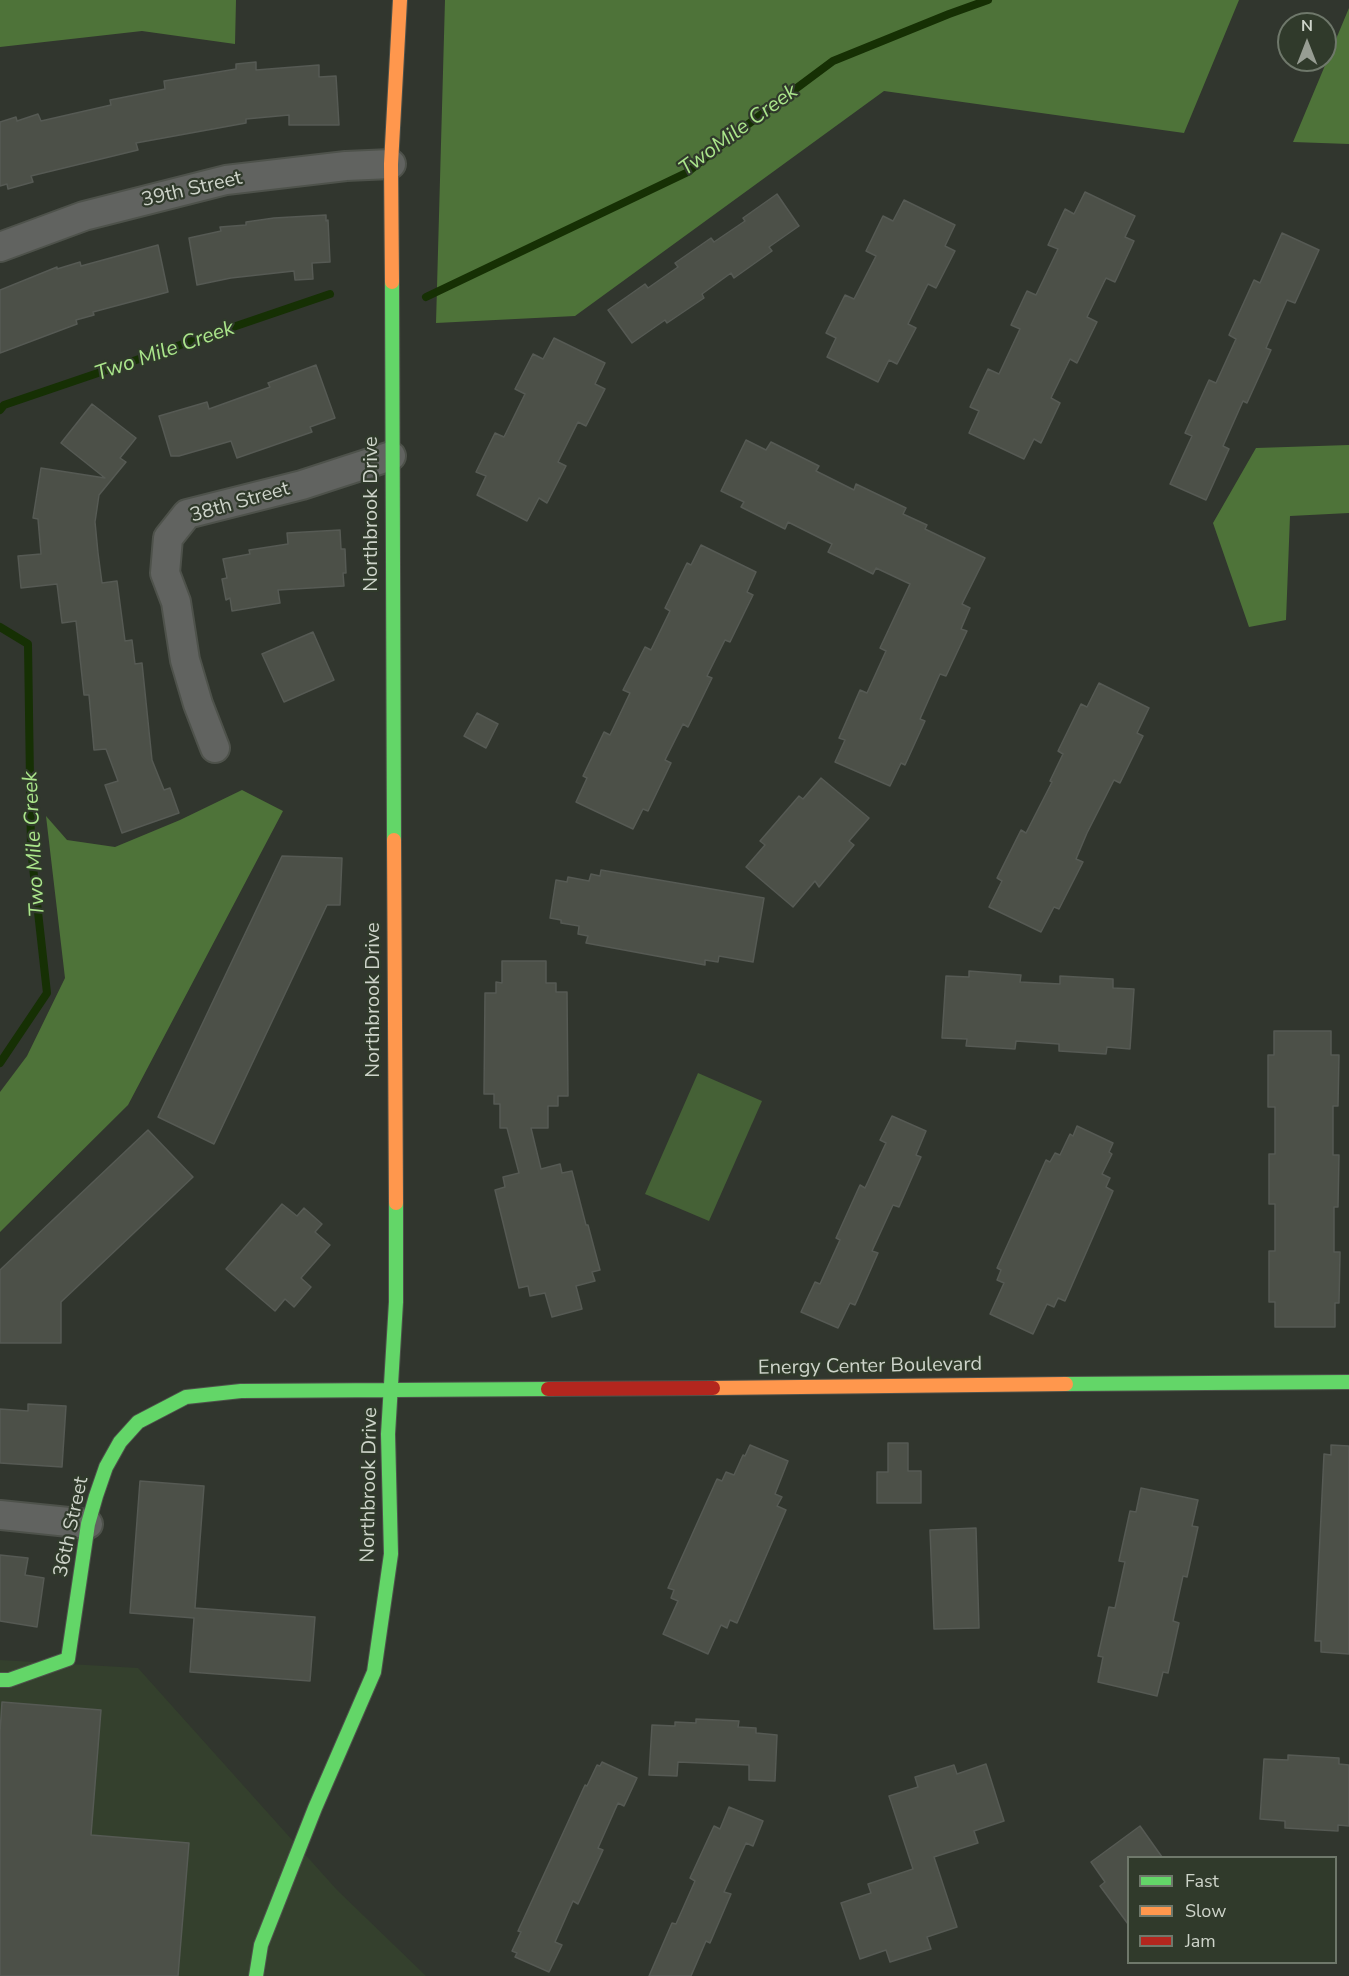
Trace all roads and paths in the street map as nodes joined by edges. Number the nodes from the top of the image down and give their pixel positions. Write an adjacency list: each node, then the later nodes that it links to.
1 (400, 0): 2 (street, Northbrook Drive)
2 (391, 164): 3 (street, 39th Street); 4 (street, Northbrook Drive)
3 (0, 247)
4 (391, 456): 5 (street, 38th Street); 7 (street, Northbrook Drive)
5 (215, 748)
6 (1349, 1382): 7 (street, Energy Center Boulevard)
7 (391, 1391): 9 (street, 36th Street); 11 (street, Northbrook Drive)
8 (0, 1515): 9 (street)
9 (88, 1524): 10 (street, 36th Street)
10 (0, 1680)
11 (256, 1976)

